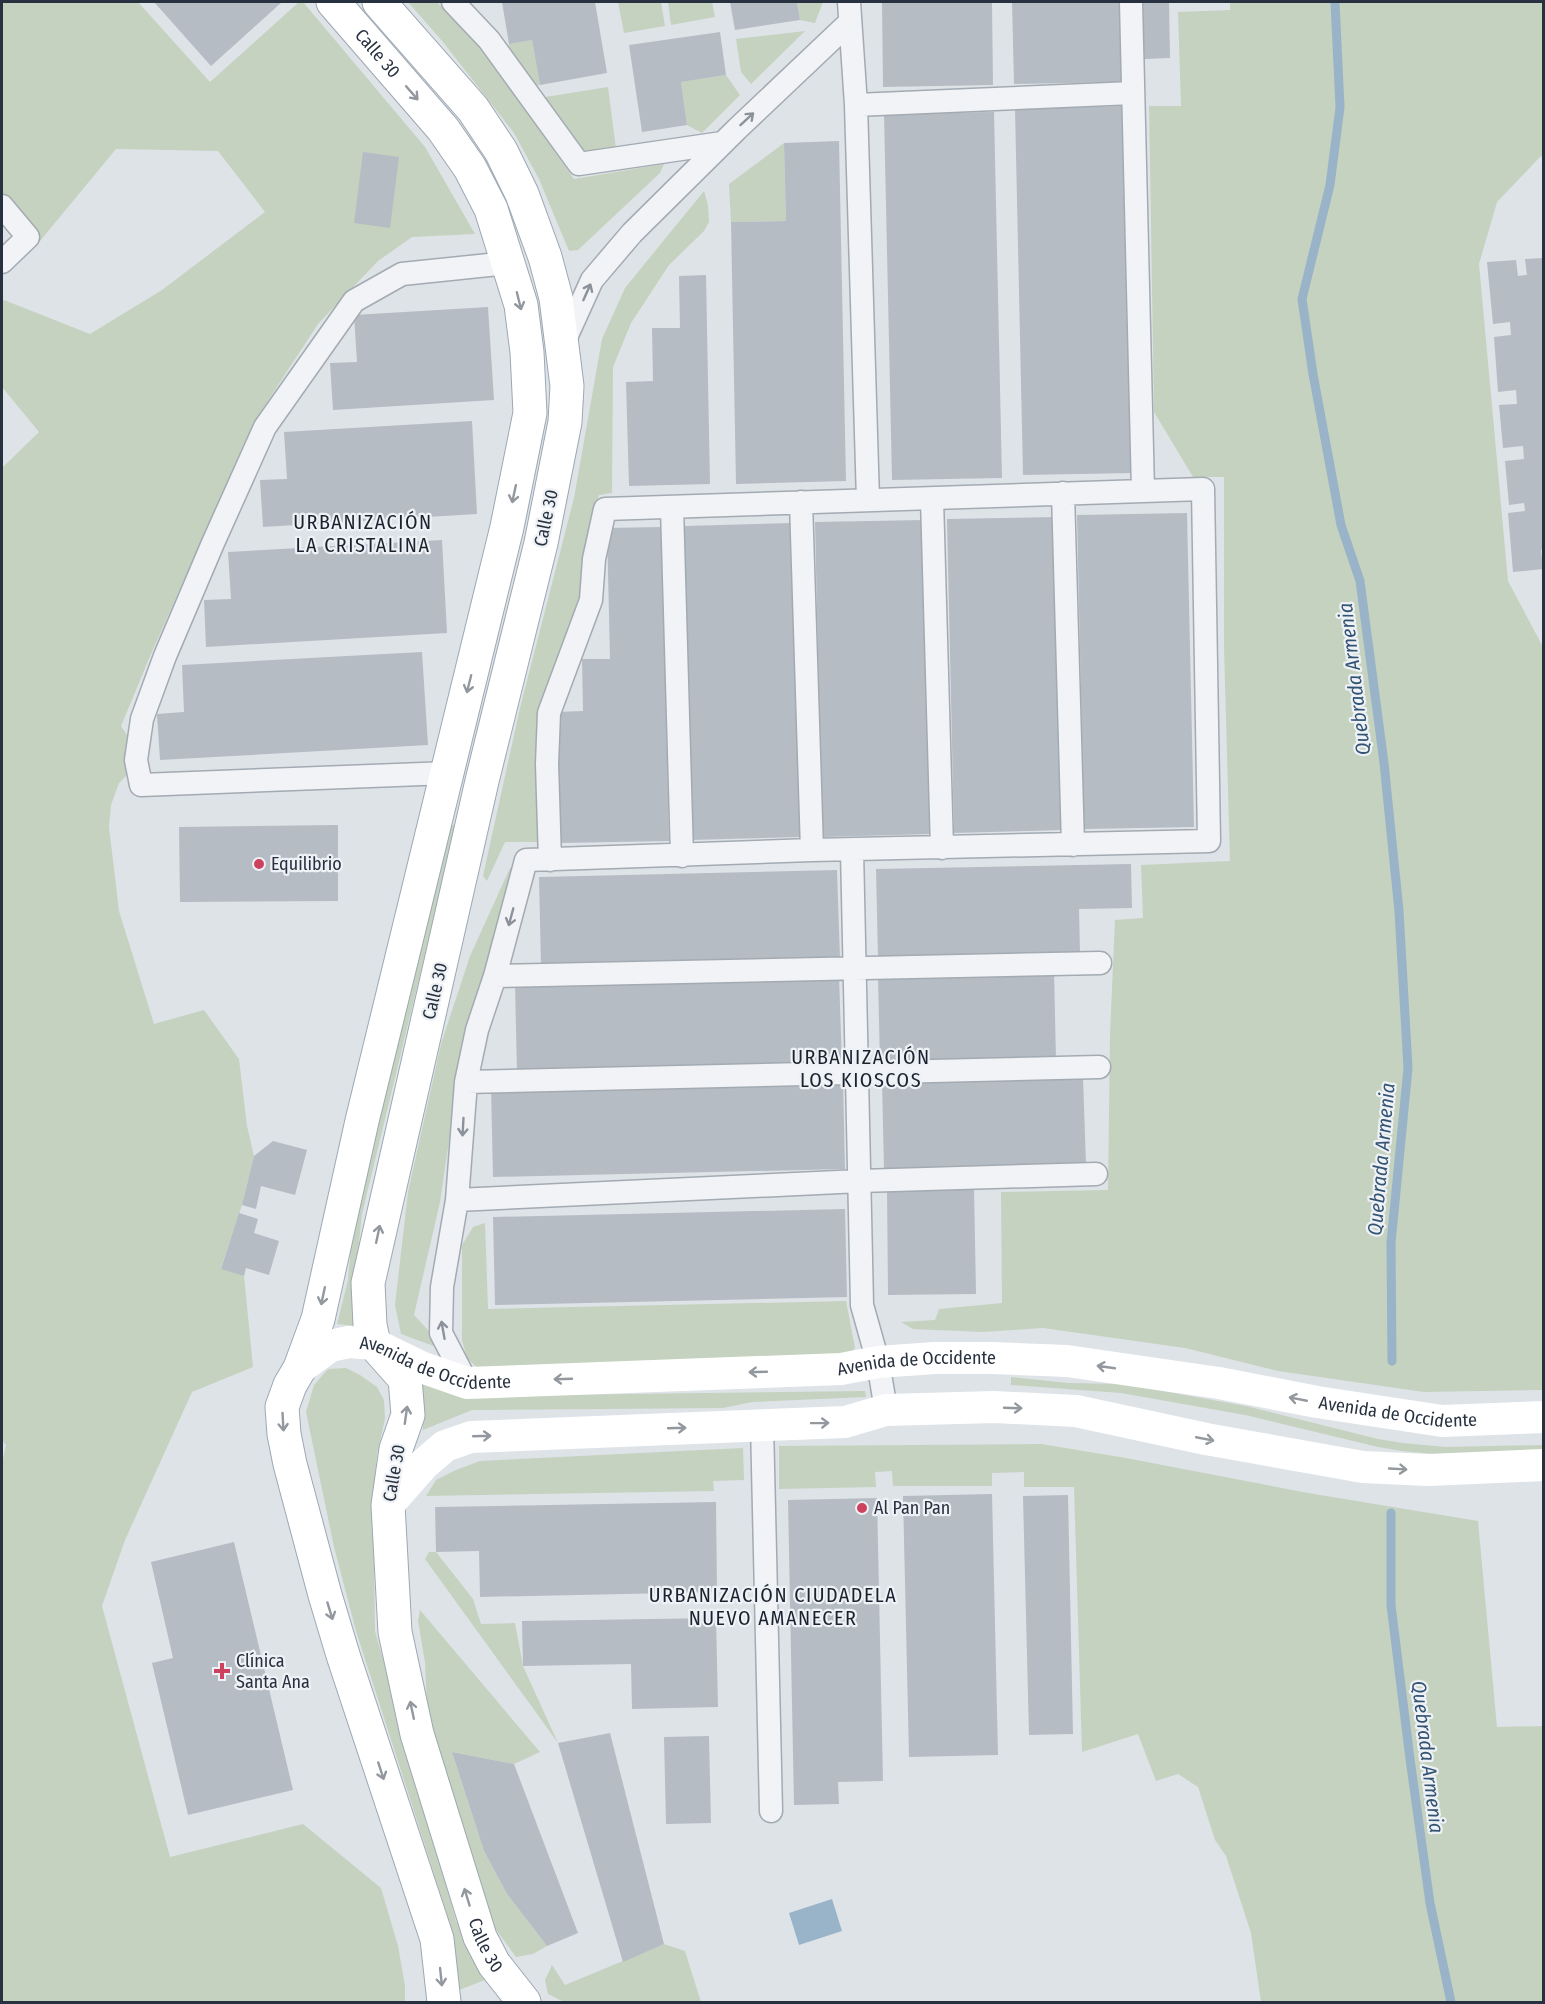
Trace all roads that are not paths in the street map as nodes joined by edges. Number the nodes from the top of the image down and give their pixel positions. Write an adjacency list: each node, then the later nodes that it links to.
1 (333, 2): 11 (main road, Calle 30, one-way to 11)
2 (378, 2): 12 (main road, Calle 30)
3 (453, 2): 8 (street)
4 (1131, 2): 6 (street)
5 (849, 12): 7 (street); 8 (street, one-way to 5)
6 (1133, 93): 7 (street); 13 (street)
7 (856, 105): 16 (street)
8 (722, 143): 12 (street, one-way to 8)
9 (2, 206): 10 (street)
10 (2, 262)
11 (508, 263): 19 (main road, Calle 30, one-way to 19); 19 (street)
12 (563, 345): 35 (main road, Calle 30, one-way to 12)
13 (1143, 491): 14 (street); 20 (street)
14 (1063, 493): 15 (street); 20 (street)
15 (932, 499): 16 (street); 21 (street)
16 (868, 500): 17 (street)
17 (801, 502): 18 (street); 22 (street)
18 (672, 507): 24 (street); 25 (street)
19 (448, 773): 37 (main road, Calle 30, one-way to 37)
20 (1072, 845): 21 (street)
21 (942, 848): 23 (street)
22 (812, 850): 23 (street); 24 (street)
23 (852, 850): 27 (street)
24 (682, 856): 25 (street)
25 (550, 860): 28 (street, one-way to 28)
26 (1100, 963): 27 (street)
27 (855, 968): 28 (street); 30 (street)
28 (495, 976): 31 (street)
29 (1099, 1067): 30 (street)
30 (858, 1073): 31 (street); 33 (street)
31 (466, 1082): 34 (street, one-way to 34)
32 (1096, 1174): 33 (street)
33 (861, 1181): 34 (street); 36 (street)
34 (457, 1200): 38 (street, one-way to 34)
35 (374, 1344): 37 (main road, Avenida de Occidente); 38 (main road, Avenida de Occidente); 43 (main road, Calle 30, one-way to 35)
36 (878, 1362): 38 (main road, Avenida de Occidente, one-way to 38); 39 (street); 40 (main road, Avenida de Occidente, one-way to 36)
37 (300, 1368): 45 (main road, Calle 30, one-way to 45)
38 (467, 1383)
39 (886, 1410): 41 (main road, one-way to 39); 42 (main road, one-way to 42)
40 (1544, 1417)
41 (762, 1424): 43 (main road, one-way to 41); 44 (street)
42 (1544, 1465)
43 (388, 1505): 46 (main road, Calle 30, one-way to 43)
44 (771, 1811)
45 (444, 2002)
46 (524, 2002)

